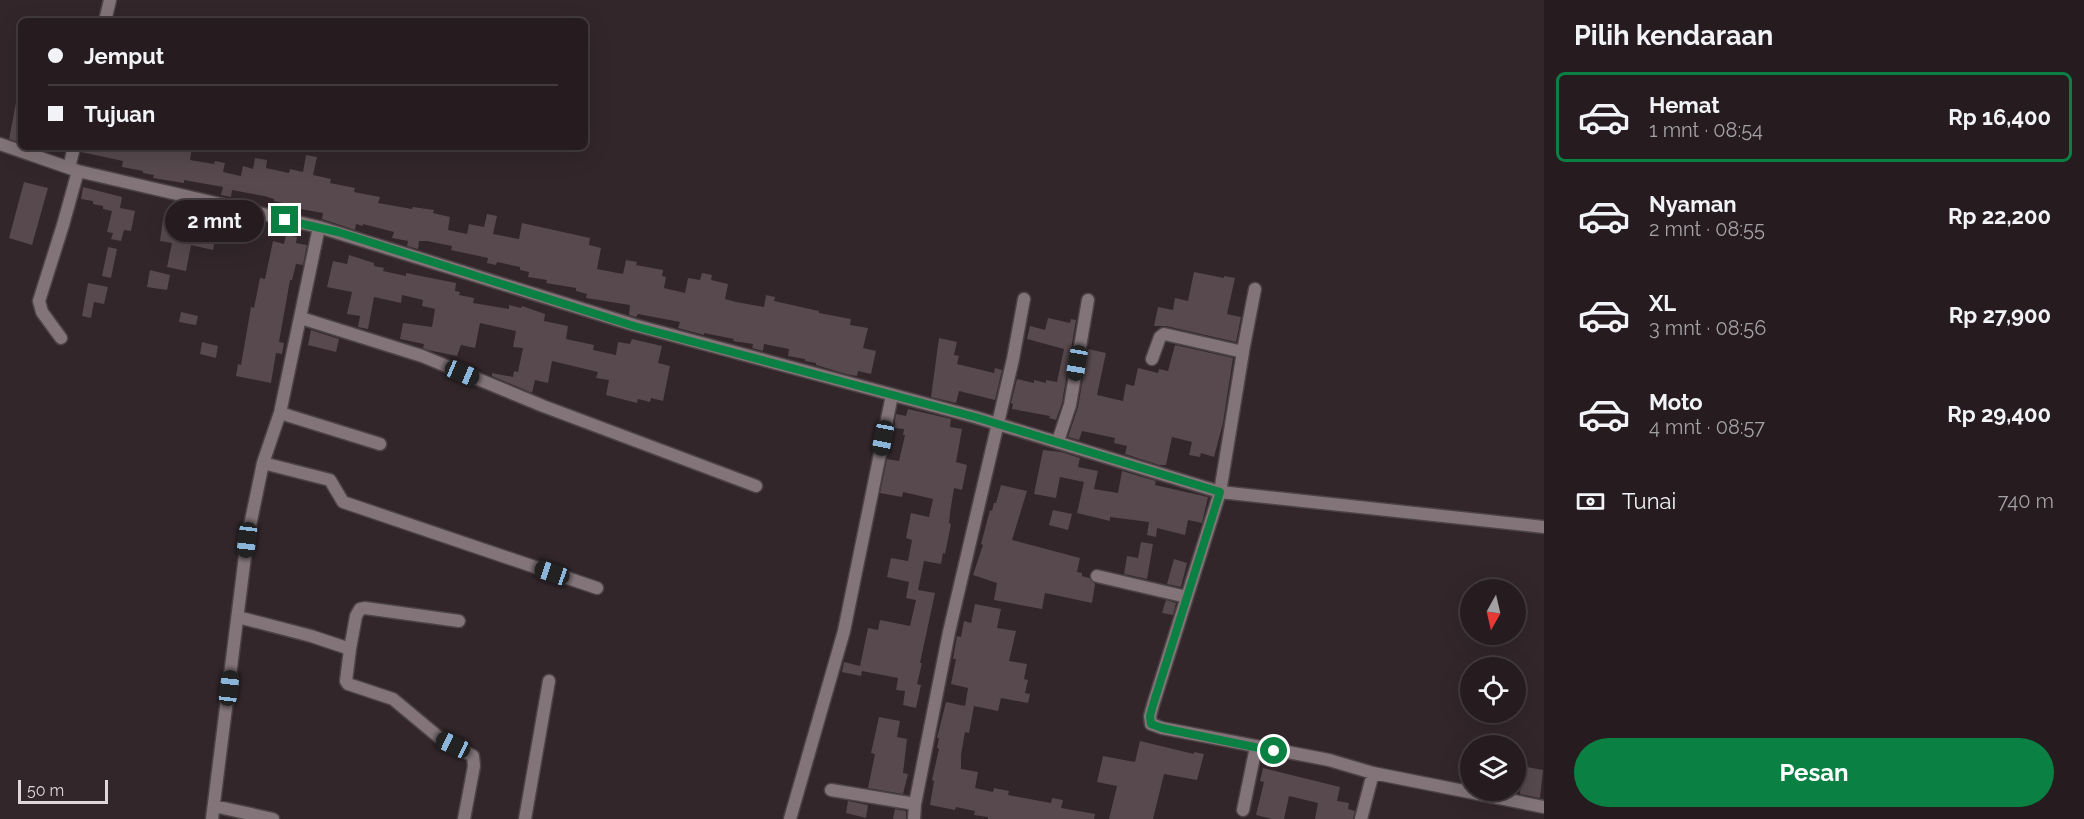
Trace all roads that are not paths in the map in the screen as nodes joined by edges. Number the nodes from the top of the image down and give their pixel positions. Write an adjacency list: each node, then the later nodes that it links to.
1 (110, 0): 2 (street)
2 (106, 18)
3 (0, 144): 5 (street)
4 (74, 150): 5 (street)
5 (73, 170): 6 (street); 11 (street)
6 (320, 227): 10 (street); 14 (street)
7 (1255, 290): 12 (street)
8 (1024, 299): 16 (street)
9 (1088, 300): 17 (street)
10 (302, 318): 15 (street); 20 (street)
11 (61, 338)
12 (1243, 351): 13 (street); 21 (street)
13 (1152, 359)
14 (892, 395): 16 (street); 40 (street)
15 (280, 413): 18 (street); 19 (street)
16 (997, 424): 17 (street); 33 (street)
17 (1058, 441): 21 (street)
18 (380, 444)
19 (263, 464): 24 (street); 26 (street)
20 (756, 486)
21 (1220, 492): 22 (street); 25 (street)
22 (1544, 527)
23 (1097, 576): 25 (street)
24 (597, 588)
25 (1187, 597): 30 (street)
26 (238, 617): 28 (street); 36 (street)
27 (459, 621): 28 (street)
28 (350, 649): 38 (street)
29 (549, 681): 39 (street)
30 (1256, 747): 31 (street); 35 (street)
31 (1373, 773): 34 (street); 42 (street)
32 (831, 790): 33 (street)
33 (915, 804): 41 (street)
34 (1544, 807)
35 (1243, 810)
36 (213, 813): 37 (street)
37 (273, 819)
38 (464, 819)
39 (525, 819)
40 (790, 819)
41 (914, 819)
42 (1361, 819)

